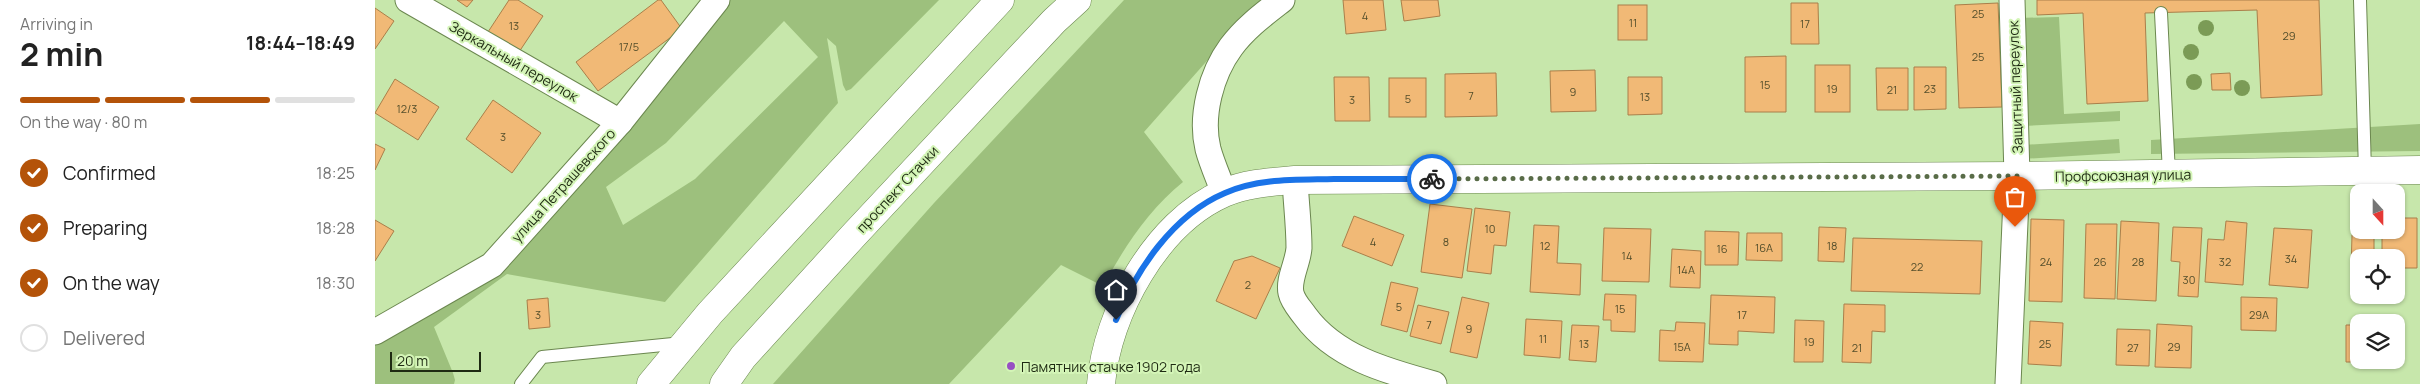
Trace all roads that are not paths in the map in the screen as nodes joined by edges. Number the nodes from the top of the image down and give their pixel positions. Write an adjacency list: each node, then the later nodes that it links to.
1 (408, 0): 9 (street, Зеркальный переулок)
2 (717, 0): 9 (street, улица Петрашевского)
3 (1000, 0): 17 (main road)
4 (1077, 0): 20 (main road, проспект Стачки)
5 (1282, 0): 15 (street)
6 (2012, 0): 13 (street, Защитный переулок)
7 (2360, 0): 11 (lane)
8 (2161, 13): 12 (lane)
9 (620, 122): 16 (street, улица Петрашевского)
10 (2420, 170): 11 (main road, Профсоюзная улица)
11 (2365, 171): 12 (main road, Профсоюзная улица)
12 (2169, 174): 13 (main road, Профсоюзная улица)
13 (2017, 176): 14 (main road, Профсоюзная улица); 23 (street, Защитный переулок)
14 (1295, 180): 15 (main road, Профсоюзная улица); 22 (street)
15 (1224, 193): 21 (main road, Профсоюзная улица)
16 (375, 332)
17 (685, 343): 18 (lane); 19 (main road)
18 (521, 384)
19 (651, 384)
20 (724, 384)
21 (1101, 384)
22 (1433, 384)
23 (2008, 384)

